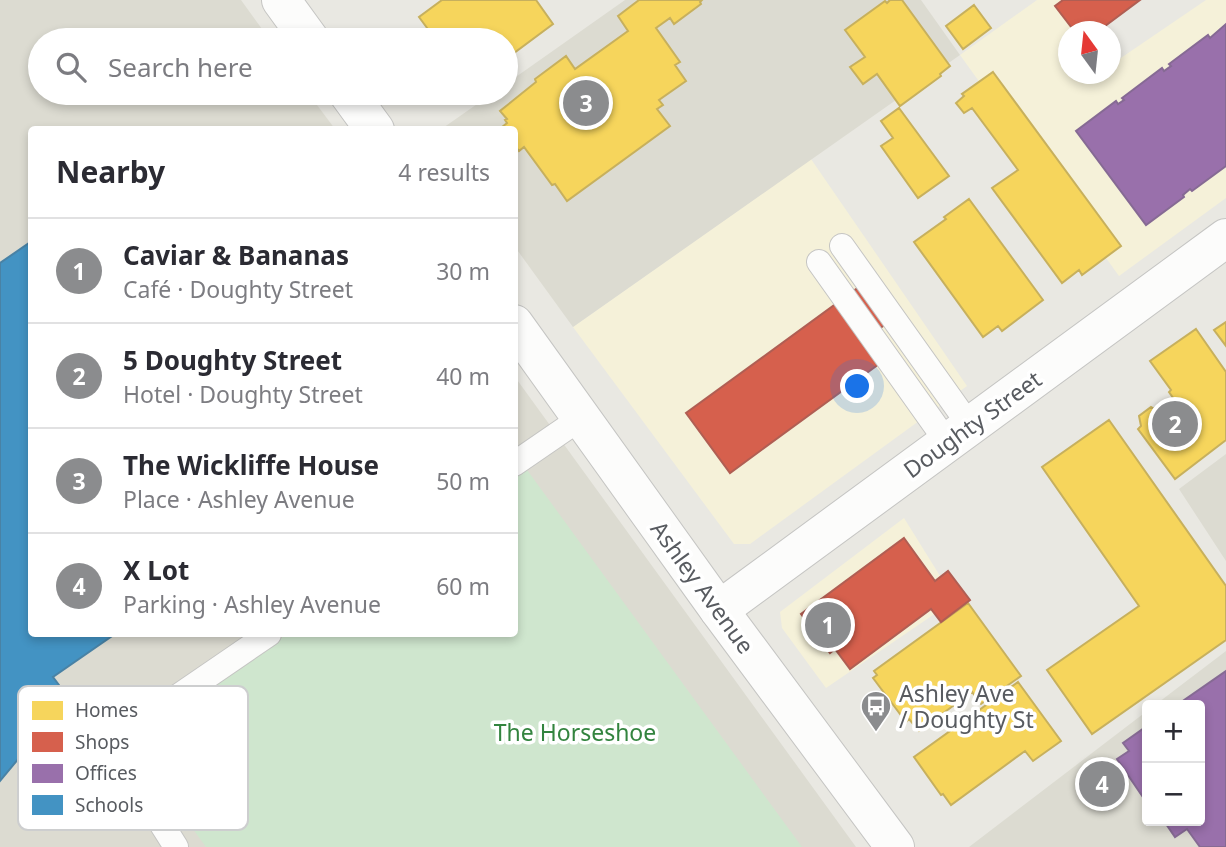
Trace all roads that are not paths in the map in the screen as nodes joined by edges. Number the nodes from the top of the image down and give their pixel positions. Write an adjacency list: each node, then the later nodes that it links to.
1 (281, 0): 2 (street)
2 (301, 28)
3 (357, 105): 4 (street)
4 (372, 126)
5 (1226, 238): 10 (street, Doughty Street)
6 (842, 246): 10 (lane)
7 (819, 262): 10 (lane)
8 (518, 330): 9 (street, Ashley Avenue)
9 (581, 418): 11 (lane); 12 (street, Ashley Avenue)
10 (958, 434): 12 (street, Doughty Street)
11 (518, 461)
12 (719, 610): 17 (street, Ashley Avenue)
13 (265, 637): 14 (lane)
14 (193, 686)
15 (165, 830): 16 (lane)
16 (176, 847)
17 (895, 847)

